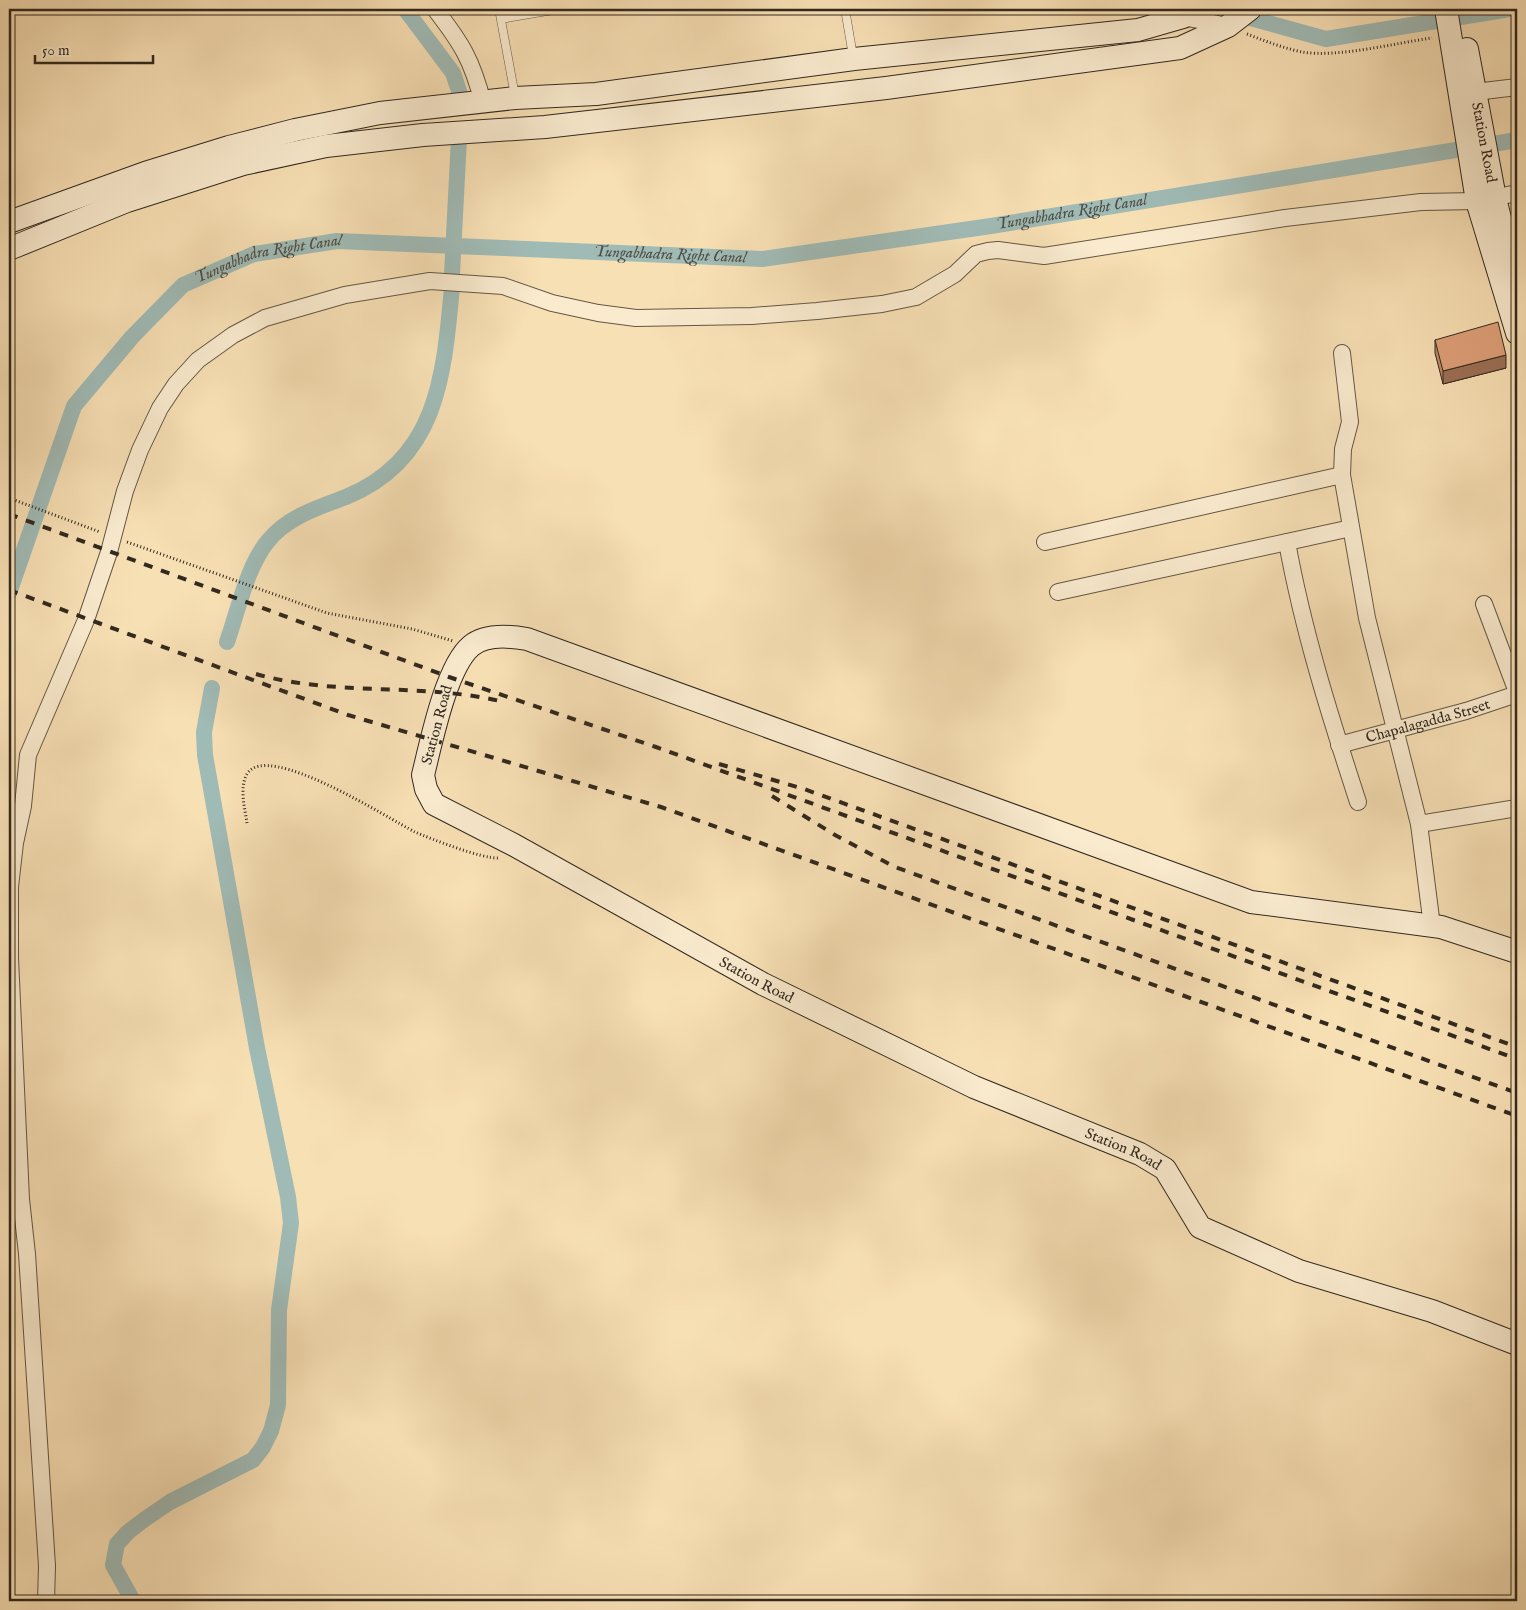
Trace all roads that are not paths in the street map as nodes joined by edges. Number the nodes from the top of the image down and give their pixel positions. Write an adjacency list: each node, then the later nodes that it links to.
1 (435, 9): 12 (street)
2 (499, 9): 7 (lane)
3 (559, 9): 7 (lane)
4 (846, 9): 9 (lane)
5 (1182, 12): 6 (street); 9 (street)
6 (1237, 19): 17 (street)
7 (501, 20): 11 (lane)
8 (1454, 21): 13 (street)
9 (854, 60): 11 (street)
10 (1517, 87): 13 (street)
11 (515, 98): 12 (street)
12 (483, 103): 16 (street)
13 (1471, 103): 15 (street)
14 (1517, 193): 15 (street)
15 (1485, 194): 18 (street, Station Road); 19 (street, Station Road); 36 (street)
16 (9, 222)
17 (9, 249)
18 (1517, 274)
19 (1517, 333)
20 (1342, 353): 21 (street)
21 (1342, 475): 22 (street); 23 (street)
22 (1351, 528): 24 (street); 28 (street)
23 (1045, 542)
24 (1287, 542): 25 (street); 29 (street)
25 (1058, 592)
26 (1484, 604): 27 (street)
27 (1517, 693): 28 (street, Chapalagadda Street)
28 (1394, 730): 29 (street, Chapalagadda Street); 32 (street)
29 (1339, 745): 30 (street)
30 (1358, 802)
31 (1517, 808): 32 (street)
32 (1419, 824): 33 (street)
33 (1432, 926): 34 (street); 35 (street, Station Road)
34 (1517, 952)
35 (1517, 1344)
36 (46, 1601)

